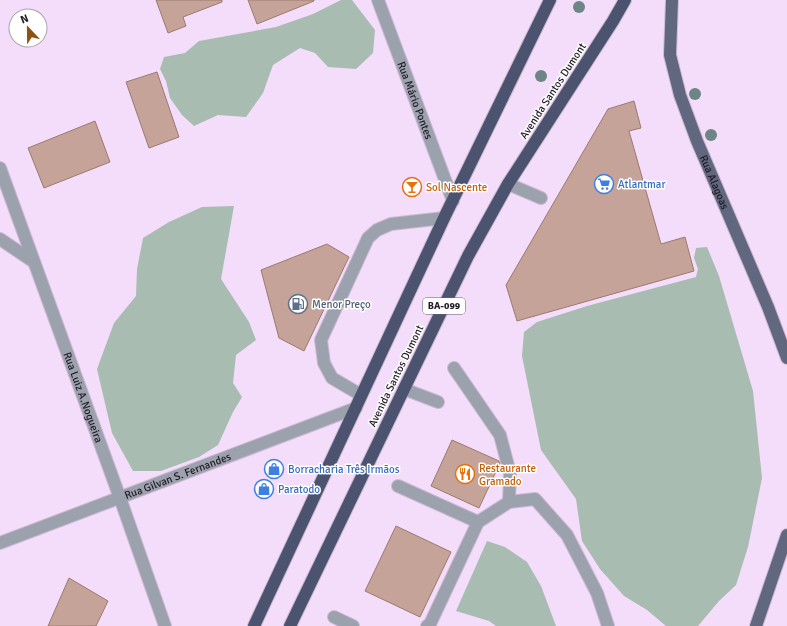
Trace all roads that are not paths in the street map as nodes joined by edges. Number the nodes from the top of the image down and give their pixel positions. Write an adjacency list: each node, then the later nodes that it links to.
1 (378, 0): 8 (street, Rua Mário Pontes)
2 (550, 0): 8 (highway, Avenida Santos Dumont / BA-099)
3 (625, 0): 6 (highway, Avenida Santos Dumont / BA-099)
4 (672, 0): 12 (main road, Rua Alagoas)
5 (0, 168): 11 (street, Rua Luiz A.Nogueira)
6 (508, 184): 7 (street); 14 (highway, Avenida Santos Dumont / BA-099)
7 (541, 198)
8 (453, 201): 9 (highway, Avenida Santos Dumont / BA-099)
9 (444, 218): 15 (highway, Avenida Santos Dumont / BA-099); 15 (street)
10 (0, 238): 11 (street)
11 (34, 262): 19 (street, Rua Luiz A.Nogueira)
12 (787, 358)
13 (454, 368): 20 (street)
14 (404, 388): 16 (street); 27 (highway, Avenida Santos Dumont / BA-099)
15 (361, 395): 17 (highway, Avenida Santos Dumont / BA-099)
16 (438, 402)
17 (356, 408): 19 (street, Rua Gilvan S. Fernandes); 26 (highway, Avenida Santos Dumont / BA-099)
18 (398, 486): 21 (street)
19 (120, 498): 23 (street, Rua Gilvan S. Fernandes); 25 (street, Rua Luiz A.Nogueira)
20 (509, 502): 21 (street); 30 (street)
21 (478, 522): 29 (street)
22 (787, 535): 31 (main road)
23 (0, 543)
24 (334, 617): 28 (street)
25 (165, 626)
26 (254, 626)
27 (290, 626)
28 (353, 626)
29 (427, 626)
30 (608, 626)
31 (756, 626)

